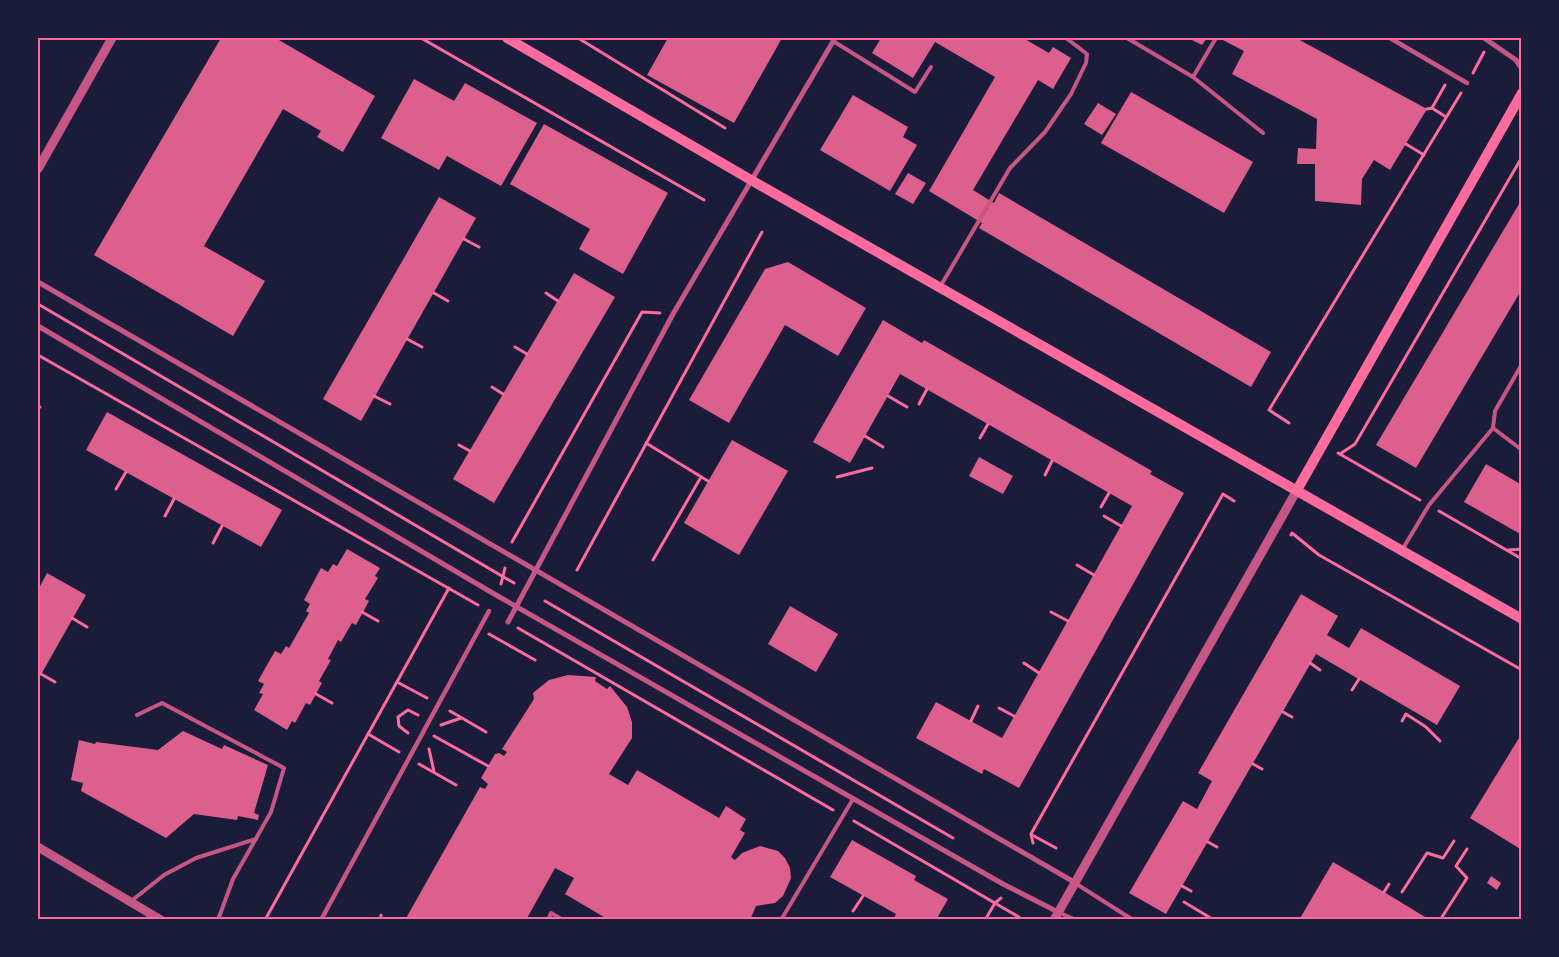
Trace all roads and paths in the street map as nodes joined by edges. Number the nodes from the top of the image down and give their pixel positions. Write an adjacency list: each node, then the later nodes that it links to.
1 (112, 38): 26 (street)
2 (420, 38): 28 (path)
3 (508, 38): 27 (main road)
4 (578, 38): 21 (path)
5 (1066, 38): 33 (lane)
6 (1127, 38): 15 (lane)
7 (1216, 38): 15 (lane)
8 (1390, 38): 14 (street)
9 (1484, 38): 13 (street)
10 (834, 39): 12 (lane); 27 (street)
11 (1487, 47): 16 (path)
12 (931, 67)
13 (1522, 69)
14 (1452, 74): 16 (street); 18 (path)
15 (1193, 77): 22 (lane)
16 (1467, 83): 20 (path)
17 (1522, 93): 73 (main road)
18 (1432, 108): 19 (path); 20 (path)
19 (1427, 109)
20 (1446, 117): 24 (path)
21 (725, 128)
22 (1263, 133)
23 (1406, 144): 24 (path)
24 (1424, 155): 55 (path)
25 (1522, 157): 76 (path)
26 (38, 169)
27 (751, 180): 33 (main road); 39 (street)
28 (704, 200)
29 (762, 232): 60 (path)
30 (464, 239): 31 (path)
31 (479, 247)
32 (38, 282): 94 (street)
33 (940, 287): 73 (main road)
34 (434, 293): 36 (path)
35 (546, 293): 37 (path)
36 (448, 301)
37 (558, 301)
38 (38, 304): 97 (path)
39 (673, 314): 85 (path); 94 (street)
40 (38, 326): 102 (street)
41 (407, 339): 42 (path)
42 (422, 347)
43 (515, 347): 44 (path)
44 (527, 354)
45 (38, 355): 100 (path)
46 (1522, 364): 57 (lane)
47 (492, 387): 49 (path)
48 (927, 389): 53 (path)
49 (503, 394)
50 (374, 396): 52 (path)
51 (888, 396): 54 (path)
52 (390, 404)
53 (920, 404)
54 (907, 407)
55 (1289, 423)
56 (988, 424): 59 (path)
57 (1493, 428): 63 (lane); 88 (lane)
58 (865, 436): 62 (path)
59 (980, 438)
60 (646, 443): 69 (path); 95 (path)
61 (459, 445): 64 (path)
62 (884, 447)
63 (1522, 450)
64 (470, 451)
65 (1052, 460): 68 (path)
66 (872, 468): 70 (path)
67 (126, 472): 72 (path)
68 (1044, 475)
69 (702, 477): 71 (path); 91 (path)
70 (836, 477)
71 (708, 481)
72 (116, 489)
73 (1297, 490): 88 (main road); 160 (street)
74 (1109, 493): 78 (path)
75 (174, 499): 80 (path)
76 (1421, 500)
77 (1234, 501): 158 (path)
78 (1101, 507)
79 (1436, 509): 89 (path)
80 (165, 516)
81 (1104, 516): 83 (path)
82 (222, 526): 86 (path)
83 (1121, 526)
84 (1292, 534): 117 (path)
85 (512, 542)
86 (213, 543)
87 (1522, 549): 89 (path)
88 (1402, 550): 107 (main road)
89 (1507, 550): 90 (path)
90 (1522, 559)
91 (654, 560)
92 (1077, 565): 96 (path)
93 (505, 568): 97 (path)
94 (535, 570): 102 (street); 160 (street)
95 (577, 570)
96 (1094, 574)
97 (504, 577): 98 (path); 99 (path)
98 (514, 583)
99 (500, 585)
100 (449, 588): 103 (path); 122 (path)
101 (545, 601): 153 (path)
102 (517, 607): 110 (street); 150 (street)
103 (490, 611): 126 (street)
104 (362, 612): 108 (path)
105 (1051, 612): 109 (path)
106 (72, 618): 111 (path)
107 (1522, 619)
108 (378, 621)
109 (1068, 621)
110 (508, 622): 151 (path)
111 (87, 627)
112 (498, 639): 113 (path)
113 (535, 660)
114 (1024, 663): 118 (path)
115 (1310, 663): 116 (path)
116 (1320, 670)
117 (1522, 670)
118 (1039, 673)
119 (41, 674): 121 (path)
120 (1359, 679): 123 (path)
121 (55, 682)
122 (397, 682): 126 (path); 141 (path)
123 (1352, 690)
124 (316, 694): 125 (path)
125 (332, 703)
126 (439, 705): 136 (street)
127 (978, 706): 137 (path)
128 (999, 708): 133 (path)
129 (1409, 708): 131 (path)
130 (1283, 712): 134 (path)
131 (1406, 714): 138 (path); 143 (path)
132 (137, 715): 152 (lane)
133 (1014, 716)
134 (1292, 717)
135 (462, 718): 140 (path)
136 (430, 721): 139 (street); 142 (path)
137 (971, 721)
138 (1402, 721)
139 (425, 730): 142 (street); 146 (path)
140 (486, 732)
141 (368, 734): 144 (path); 177 (path)
142 (420, 740): 144 (street)
143 (1440, 741)
144 (409, 758): 178 (street)
145 (1252, 764): 147 (path)
146 (488, 766)
147 (1262, 769)
148 (434, 772): 149 (path)
149 (456, 785)
150 (853, 799): 151 (lane); 163 (street)
151 (843, 816): 170 (path); 181 (lane)
152 (256, 839): 168 (lane); 176 (lane)
153 (959, 841)
154 (1454, 841): 166 (path)
155 (1208, 842): 157 (path)
156 (38, 847): 168 (street)
157 (1217, 847)
158 (1056, 848)
159 (1466, 849): 173 (path)
160 (1074, 882): 172 (street); 184 (lane)
161 (1388, 884): 165 (path)
162 (1182, 886): 164 (path)
163 (1012, 889): 170 (path); 172 (street)
164 (1191, 891)
165 (1384, 892)
166 (1402, 892)
167 (863, 896): 171 (path)
168 (130, 902): 175 (street)
169 (1184, 902): 185 (path)
170 (995, 903): 174 (path); 182 (path)
171 (853, 911)
172 (1056, 916): 183 (lane)
173 (1442, 917)
174 (1019, 918)
175 (161, 920)
176 (218, 920)
177 (265, 920)
178 (321, 920)
179 (548, 920): 180 (lane)
180 (563, 920)
181 (781, 920)
182 (985, 920)
183 (1076, 920)
184 (1133, 920)
185 (1214, 920)

